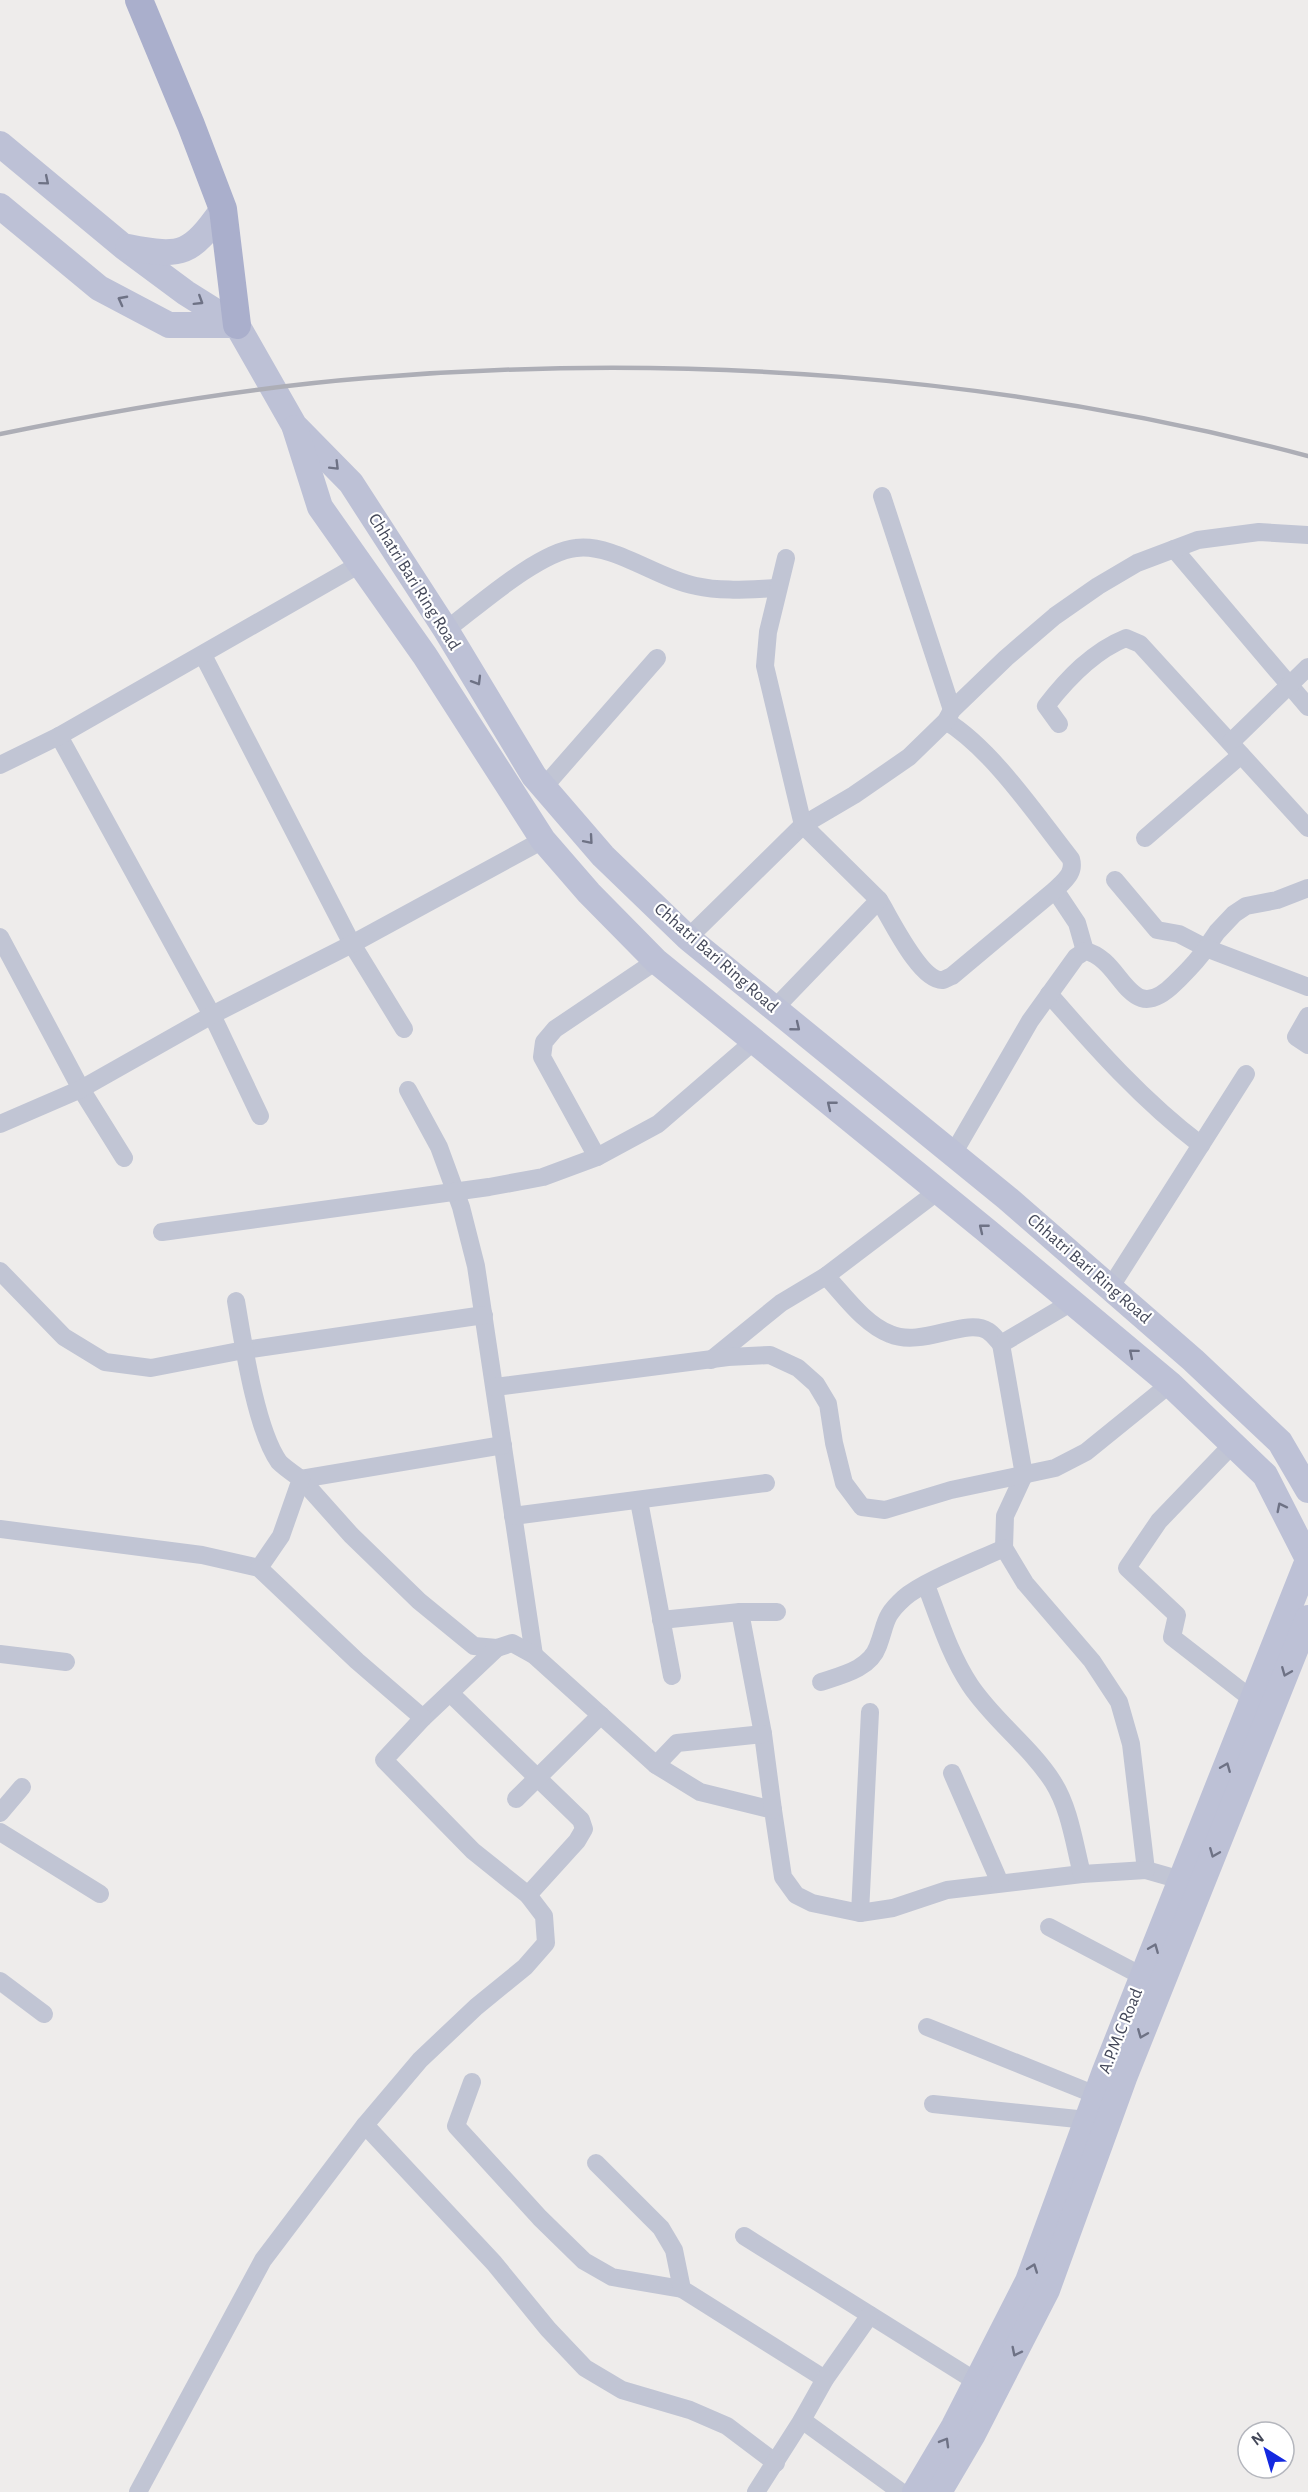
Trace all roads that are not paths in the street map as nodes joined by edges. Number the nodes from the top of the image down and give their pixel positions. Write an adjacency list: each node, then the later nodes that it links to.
1 (139, 0): 4 (main road)
2 (0, 144): 5 (main road, one-way to 5)
3 (0, 206): 6 (main road, one-way to 3)
4 (223, 208): 5 (main road); 6 (main road)
5 (124, 247): 6 (main road, one-way to 6)
6 (237, 325): 7 (main road, Chhatri Bari Ring Road)
7 (294, 425): 12 (main road); 14 (main road, Chhatri Bari Ring Road, one-way to 14)
8 (882, 496): 20 (street)
9 (1308, 535): 10 (street)
10 (1174, 549): 18 (street); 20 (street)
11 (786, 558): 13 (street)
12 (360, 564): 15 (street); 29 (main road)
13 (778, 588): 14 (street); 26 (street)
14 (446, 630): 25 (main road, Chhatri Bari Ring Road, one-way to 25)
15 (203, 655): 22 (street); 36 (street)
16 (657, 658): 25 (street)
17 (1308, 668): 18 (street)
18 (1288, 685): 19 (street); 23 (street)
19 (1308, 707)
20 (949, 716): 26 (street); 32 (street)
21 (1059, 724): 23 (street)
22 (59, 736): 24 (street); 43 (street)
23 (1236, 748): 27 (street); 28 (street)
24 (0, 765)
25 (543, 788): 35 (main road, Chhatri Bari Ring Road, one-way to 35)
26 (803, 825): 33 (street); 35 (street)
27 (1308, 828)
28 (1145, 838)
29 (543, 840): 36 (street); 39 (main road)
30 (1115, 880): 37 (street)
31 (1308, 888): 37 (street)
32 (1055, 890): 33 (street); 38 (street)
33 (879, 900): 42 (street)
34 (0, 937): 49 (street)
35 (688, 938): 42 (main road, Chhatri Bari Ring Road)
36 (352, 944): 43 (street); 45 (street)
37 (1206, 948): 38 (street); 40 (street)
38 (1085, 951): 41 (street)
39 (656, 961): 46 (main road); 56 (street)
40 (1308, 987)
41 (1049, 994): 53 (street); 54 (street)
42 (774, 1009): 54 (main road, Chhatri Bari Ring Road, one-way to 54)
43 (212, 1016): 49 (street); 51 (street)
44 (1308, 1016): 47 (street)
45 (404, 1029)
46 (753, 1041): 56 (street); 58 (main road, one-way to 46)
47 (1308, 1045)
48 (1246, 1074): 53 (street)
49 (81, 1089): 52 (street); 55 (street)
50 (408, 1090): 57 (street)
51 (260, 1116)
52 (0, 1124)
53 (1201, 1145): 62 (street)
54 (953, 1154): 62 (main road, Chhatri Bari Ring Road)
55 (124, 1158)
56 (597, 1158): 57 (street)
57 (453, 1191): 59 (street); 65 (street)
58 (938, 1191): 61 (street); 64 (main road, one-way to 58)
59 (162, 1232)
60 (0, 1270): 67 (street)
61 (826, 1276): 66 (street); 68 (street)
62 (1110, 1288): 76 (main road, Chhatri Bari Ring Road)
63 (236, 1301): 67 (street)
64 (1072, 1302): 66 (street); 69 (main road, one-way to 64)
65 (484, 1315): 67 (street); 70 (street)
66 (1001, 1344): 73 (street)
67 (244, 1350): 74 (street)
68 (711, 1360): 70 (street); 73 (street)
69 (1170, 1384): 72 (main road); 73 (street)
70 (495, 1387): 71 (street)
71 (503, 1445): 74 (street); 78 (street)
72 (1232, 1445): 81 (main road, one-way to 72); 95 (street)
73 (1024, 1475): 80 (street)
74 (301, 1479): 82 (street); 88 (street)
75 (766, 1483): 77 (street)
76 (1308, 1490)
77 (639, 1501): 78 (street); 87 (street)
78 (513, 1516): 90 (street)
79 (0, 1529): 82 (street)
80 (1004, 1548): 83 (street); 108 (street)
81 (1308, 1559): 95 (main road, A.P.M.C Road)
82 (259, 1568): 98 (street)
83 (926, 1585): 93 (street); 109 (street)
84 (740, 1612): 85 (street); 87 (street); 99 (street)
85 (777, 1612)
86 (1308, 1618): 137 (main road, A.P.M.C Road, one-way to 137)
87 (662, 1620): 92 (street)
88 (497, 1648): 90 (street); 94 (street)
89 (0, 1654): 91 (street)
90 (534, 1655): 97 (street)
91 (66, 1662)
92 (672, 1676)
93 (821, 1682)
94 (450, 1693): 98 (street); 102 (street)
95 (1253, 1700): 110 (main road, A.P.M.C Road, one-way to 95)
96 (870, 1712): 114 (street)
97 (601, 1716): 100 (street); 102 (street)
98 (423, 1718): 113 (street)
99 (763, 1734): 100 (street); 105 (street)
100 (656, 1766): 105 (street)
101 (952, 1773): 111 (street)
102 (538, 1777): 104 (street); 113 (street)
103 (22, 1787): 106 (street)
104 (516, 1799)
105 (773, 1810): 114 (street)
106 (0, 1813)
107 (0, 1832): 112 (street)
108 (1146, 1870): 109 (street); 110 (street)
109 (1082, 1874): 111 (street)
110 (1181, 1880): 116 (main road, A.P.M.C Road, one-way to 110)
111 (1000, 1883): 114 (street)
112 (100, 1894)
113 (528, 1895): 124 (street)
114 (860, 1913)
115 (1049, 1927): 116 (street)
116 (1142, 1976): 121 (main road, A.P.M.C Road)
117 (0, 1981): 118 (street)
118 (44, 2014)
119 (927, 2027): 121 (street)
120 (472, 2082): 127 (street)
121 (1096, 2094): 123 (main road, A.P.M.C Road)
122 (933, 2103): 123 (street)
123 (1087, 2120): 130 (main road, A.P.M.C Road, one-way to 123)
124 (365, 2125): 132 (street); 133 (street)
125 (596, 2163): 127 (street)
126 (744, 2236): 128 (street)
127 (682, 2289): 129 (street)
128 (870, 2315): 129 (street); 130 (street)
129 (825, 2379): 131 (street)
130 (977, 2382): 136 (main road, A.P.M.C Road, one-way to 130)
131 (802, 2421): 132 (street); 135 (street)
132 (776, 2463): 134 (street)
133 (138, 2492)
134 (756, 2492)
135 (901, 2492)
136 (915, 2492)
137 (939, 2492)

